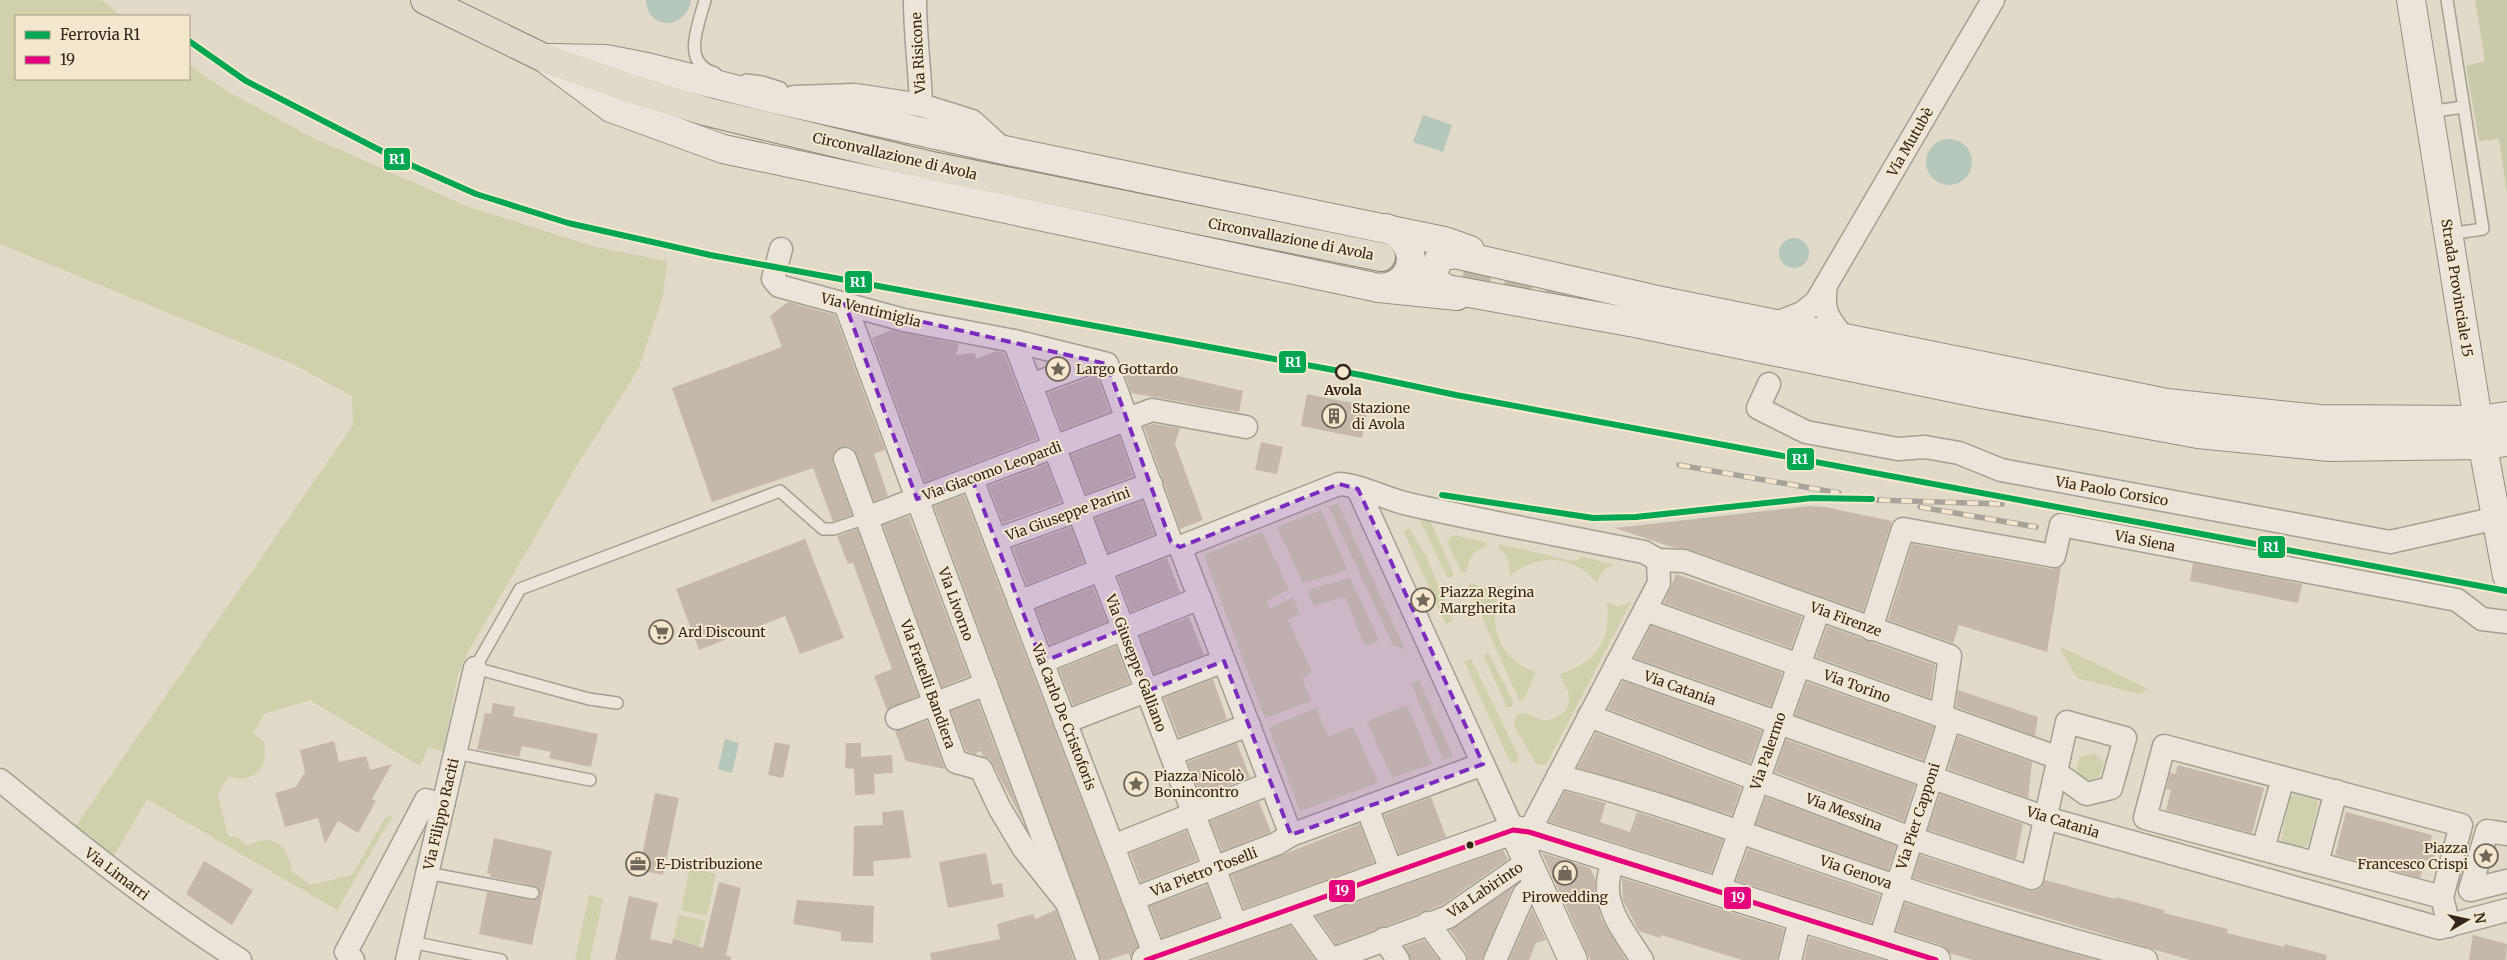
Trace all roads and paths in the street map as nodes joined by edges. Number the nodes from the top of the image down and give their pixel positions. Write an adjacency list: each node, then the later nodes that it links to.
1 (425, 0): 7 (main road, Circonvallazione di Avola)
2 (705, 0): 8 (lane)
3 (915, 0): 10 (street, Via Risicone)
4 (1993, 0): 19 (street, Via Mutubè)
5 (2411, 0): 12 (street, Strada Provinciale 15)
6 (2446, 0): 11 (lane)
7 (544, 58): 9 (street); 17 (main road, Circonvallazione di Avola); 20 (street)
8 (801, 97): 9 (street); 10 (street)
9 (770, 98): 13 (street)
10 (920, 106): 13 (street)
11 (2463, 107): 12 (lane); 15 (lane)
12 (2429, 112): 15 (street, Strada Provinciale 15)
13 (1004, 150): 14 (street)
14 (1386, 228): 18 (street); 20 (street)
15 (2449, 234): 32 (street, Strada Provinciale 15)
16 (782, 249): 22 (street, Via Ventimiglia)
17 (1381, 257)
18 (1528, 271): 21 (street); 23 (street)
19 (1826, 285): 23 (street, Via Mutubè); 24 (street)
20 (1379, 288): 21 (street)
21 (1521, 302): 32 (street)
22 (845, 304): 25 (street, Via Ventimiglia); 38 (street, Via Livorno)
23 (1774, 324): 24 (street)
24 (1845, 339): 32 (street)
25 (1009, 340): 26 (street, Via Ventimiglia); 28 (street, Via Giuseppe Galliano)
26 (1095, 361): 28 (street); 30 (street)
27 (1769, 384): 41 (street, Via Paolo Corsico)
28 (1033, 392): 33 (street, Via Giuseppe Galliano)
29 (2507, 416): 32 (street)
30 (1123, 422): 31 (street, Via Giacomo Leopardi); 33 (street, Via Giacomo Leopardi); 36 (street)
31 (1246, 427)
32 (2489, 436): 41 (street, Strada Provinciale 15)
33 (1055, 448): 35 (street, Via Giacomo Leopardi); 39 (street, Via Giuseppe Galliano)
34 (845, 459): 40 (street, Via Fratelli Bandiera)
35 (972, 479): 38 (street, Via Giacomo Leopardi); 42 (street, Via Carlo De Cristoforis)
36 (1146, 486): 39 (street, Via Giuseppe Parini); 43 (street)
37 (1358, 489): 43 (street); 44 (street); 71 (street)
38 (917, 499): 40 (street, Via Giacomo Leopardi); 59 (street, Via Livorno)
39 (1079, 510): 42 (street, Via Giuseppe Parini); 45 (street, Via Giuseppe Galliano)
40 (866, 518): 58 (lane); 62 (street, Via Fratelli Bandiera)
41 (2497, 518): 46 (street, Strada Provinciale 15)
42 (996, 540): 48 (street, Via Carlo De Cristoforis)
43 (1171, 545): 45 (street); 47 (street)
44 (1658, 560): 49 (street, Via Firenze); 50 (street)
45 (1101, 570): 48 (street); 52 (street, Via Giuseppe Galliano)
46 (2507, 576)
47 (1192, 601): 52 (street); 55 (street)
48 (1019, 602): 54 (street, Via Carlo De Cristoforis)
49 (1819, 609): 53 (street, Via Firenze); 56 (street, Via Palermo)
50 (1650, 612): 56 (street, Via Torino); 57 (street)
51 (2507, 622): 53 (street, Via Siena)
52 (1124, 629): 54 (street); 60 (street, Via Giuseppe Galliano)
53 (1871, 629): 65 (street, Via Firenze)
54 (1042, 662): 66 (street, Via Carlo De Cristoforis)
55 (1216, 664): 60 (street); 68 (street)
56 (1799, 666): 65 (street, Via Torino); 67 (street, Via Palermo)
57 (1621, 667): 64 (street); 67 (street, Via Catania)
58 (475, 668): 61 (lane); 69 (street, Via Filippo Raciti)
59 (986, 684): 62 (street); 103 (street, Via Livorno)
60 (1147, 691): 66 (street); 70 (street, Via Giuseppe Galliano)
61 (617, 703)
62 (934, 704): 63 (street); 103 (street, Via Fratelli Bandiera)
63 (898, 718)
64 (1595, 718): 73 (street); 75 (street, Via Messina)
65 (1945, 718): 72 (street, Via Pier Capponi); 83 (street, Via Torino)
66 (1065, 722): 89 (street, Via Carlo De Cristoforis)
67 (1778, 723): 72 (street, Via Catania); 75 (street, Via Palermo)
68 (1240, 728): 70 (street); 78 (street)
69 (455, 752): 77 (lane); 80 (street, Via Filippo Raciti)
70 (1171, 754): 82 (street, Via Giuseppe Galliano)
71 (1483, 764): 81 (street, Via Pietro Toselli); 84 (street)
72 (1930, 777): 83 (street, Via Catania); 87 (street, Via Pier Capponi)
73 (1563, 778): 84 (street); 85 (street, Via Genova)
74 (2283, 778): 79 (street); 90 (street); 90 (street)
75 (1758, 779): 85 (street, Via Palermo); 87 (street, Via Messina)
76 (0, 780): 117 (street, Via Limarri)
77 (590, 780)
78 (1263, 786): 82 (street); 88 (street)
79 (2336, 791): 92 (street); 101 (street)
80 (443, 805): 95 (street, Via Filippo Raciti); 118 (street)
81 (1369, 813): 88 (street, Via Pietro Toselli); 96 (street)
82 (1194, 814): 89 (street); 93 (street, Via Giuseppe Galliano)
83 (2046, 818): 87 (street, Via Messina); 108 (street, Via Catania)
84 (1521, 831): 91 (street); 94 (street); 96 (street)
85 (1740, 832): 98 (street, Via Genova); 100 (street, Via Palermo)
86 (2507, 834): 97 (street)
87 (1910, 838): 98 (street, Via Pier Capponi)
88 (1283, 840): 93 (street, Via Pietro Toselli)
89 (1113, 846): 102 (street, Via Carlo De Cristoforis)
90 (2263, 849): 92 (street)
91 (1613, 859): 100 (street); 113 (street)
92 (2317, 863): 101 (street)
93 (1214, 868): 102 (street, Via Pietro Toselli); 109 (street, Via Giuseppe Galliano)
94 (1532, 872): 107 (street, Via Labirinto); 116 (street); 124 (street)
95 (427, 873): 99 (lane); 112 (street, Via Filippo Raciti)
96 (1392, 873): 104 (street)
97 (2507, 881)
98 (1896, 886): 111 (street, Via Pier Capponi); 114 (street, Via Genova)
99 (533, 893)
100 (1718, 893): 106 (street)
101 (2442, 897): 108 (street)
102 (1133, 899): 115 (street, Via Carlo De Cristoforis)
103 (1067, 903): 120 (street, Via Fratelli Bandiera)
104 (1294, 908): 109 (street); 121 (street)
105 (2507, 910): 108 (street, Via Catania)
106 (1800, 919): 111 (street); 125 (street)
107 (1428, 923): 110 (street, Via Labirinto); 123 (street)
108 (2449, 926)
109 (1237, 928): 115 (street)
110 (1384, 939): 121 (street, Via Labirinto); 122 (street)
111 (1879, 942): 126 (street)
112 (409, 951): 119 (lane)
113 (1637, 952)
114 (2112, 956): 127 (street, Via Genova)
115 (1150, 958)
116 (1565, 958)
117 (240, 960)
118 (353, 960)
119 (500, 960)
120 (1088, 960)
121 (1331, 960)
122 (1398, 960)
123 (1455, 960)
124 (1494, 960)
125 (1790, 960)
126 (1936, 960)
127 (2146, 960)

